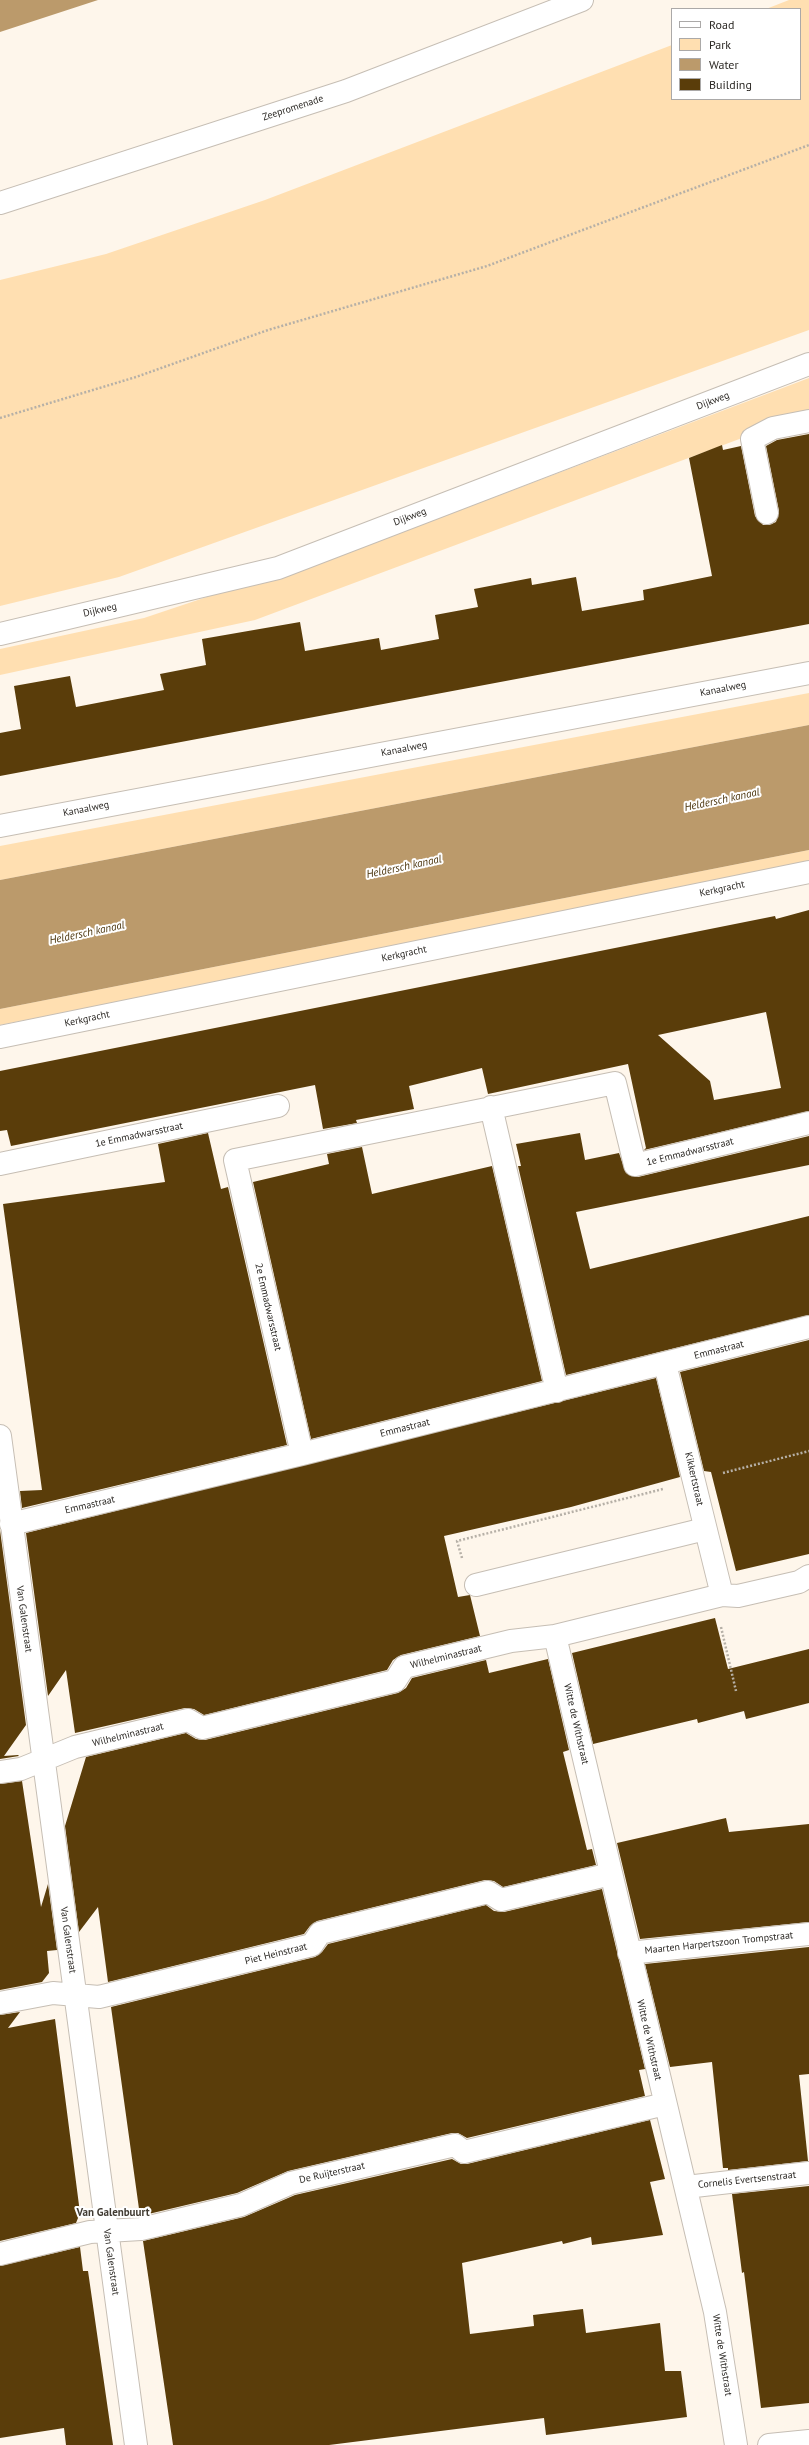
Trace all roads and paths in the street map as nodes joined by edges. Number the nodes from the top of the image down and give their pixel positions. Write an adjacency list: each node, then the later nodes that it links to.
1 (582, 0): 3 (street, Zeepromenade)
2 (809, 145): 5 (path)
3 (0, 202)
4 (809, 364): 8 (street, Dijkweg)
5 (0, 418)
6 (809, 421): 7 (street)
7 (767, 514)
8 (0, 634)
9 (809, 673): 10 (street, Kanaalweg)
10 (0, 826)
11 (809, 872): 12 (street, Kerkgracht)
12 (0, 1037)
13 (278, 1106): 17 (street, 1e Emmadwarsstraat)
14 (491, 1107): 15 (street, 1e Emmadwarsstraat); 16 (street, 1e Emmadwarsstraat); 20 (street)
15 (809, 1123)
16 (235, 1160): 23 (street, 2e Emmadwarsstraat)
17 (0, 1164)
18 (809, 1327): 19 (street, Emmastraat)
19 (665, 1364): 20 (street, Emmastraat); 24 (street, Kikkertstraat)
20 (557, 1391): 23 (street, Emmastraat)
21 (0, 1436): 25 (street, Van Galenstraat)
22 (809, 1451): 24 (path)
23 (302, 1454): 25 (street, Emmastraat)
24 (694, 1480): 26 (street, Kikkertstraat); 27 (path)
25 (6, 1524): 33 (street, Van Galenstraat)
26 (705, 1529): 29 (street); 30 (street, Kikkertstraat)
27 (463, 1564)
28 (809, 1576): 30 (street, Wilhelminastraat)
29 (476, 1585)
30 (718, 1596): 31 (street, Wilhelminastraat); 32 (path)
31 (555, 1636): 33 (street, Wilhelminastraat); 35 (street, Witte de Withstraat)
32 (736, 1691)
33 (43, 1760): 34 (street, Wilhelminastraat); 38 (street, Van Galenstraat)
34 (0, 1772)
35 (612, 1874): 37 (street, Witte de Withstraat); 38 (street, Piet Heinstraat)
36 (809, 1934): 37 (street, Maarten Harpertszoon Trompstraat)
37 (629, 1953): 40 (street, Witte de Withstraat)
38 (75, 1995): 39 (street, Piet Heinstraat); 43 (street, Van Galenstraat)
39 (0, 2003)
40 (665, 2104): 42 (street, Witte de Withstraat); 43 (street, De Ruijterstraat)
41 (809, 2173): 42 (street, Cornelis Evertsenstraat)
42 (686, 2187): 47 (street, Witte de Withstraat)
43 (107, 2233): 44 (street, De Ruijterstraat); 46 (street, Van Galenstraat)
44 (0, 2254)
45 (809, 2441): 48 (street)
46 (136, 2445)
47 (736, 2445)
48 (769, 2445)

